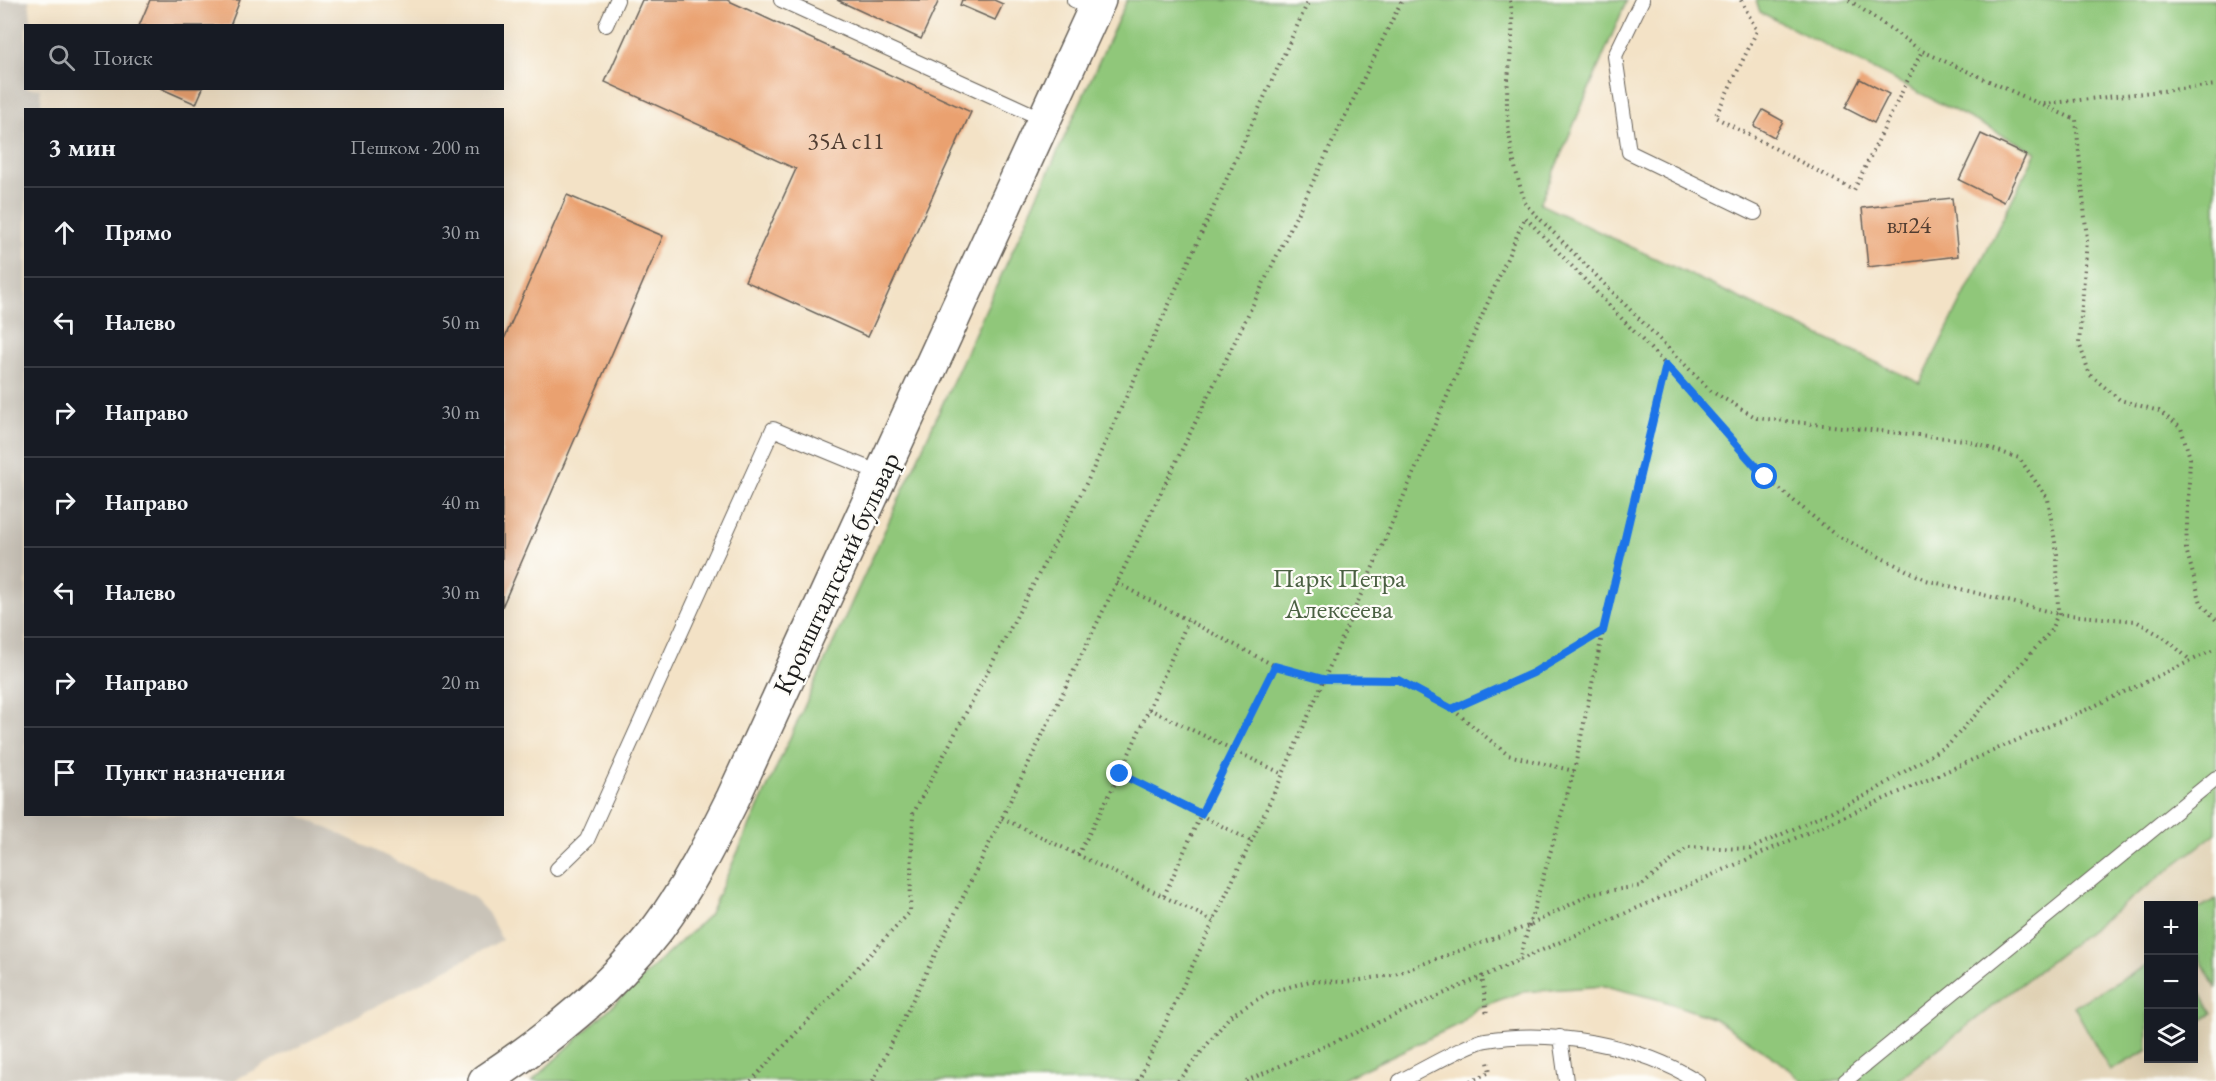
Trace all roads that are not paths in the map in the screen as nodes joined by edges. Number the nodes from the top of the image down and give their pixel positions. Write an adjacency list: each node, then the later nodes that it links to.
1 (617, 0): 5 (lane)
2 (781, 0): 6 (lane)
3 (1642, 0): 7 (lane)
4 (1089, 3): 6 (main road, Кронштадтский бульвар)
5 (606, 25)
6 (1045, 120): 8 (main road, Кронштадтский бульвар)
7 (1755, 213)
8 (882, 474): 10 (lane); 12 (main road, Кронштадтский бульвар)
9 (2216, 778): 16 (lane)
10 (557, 869)
11 (1560, 1037): 13 (lane); 14 (lane); 15 (lane)
12 (485, 1081)
13 (1400, 1081)
14 (1566, 1081)
15 (1697, 1081)
16 (1845, 1081)

